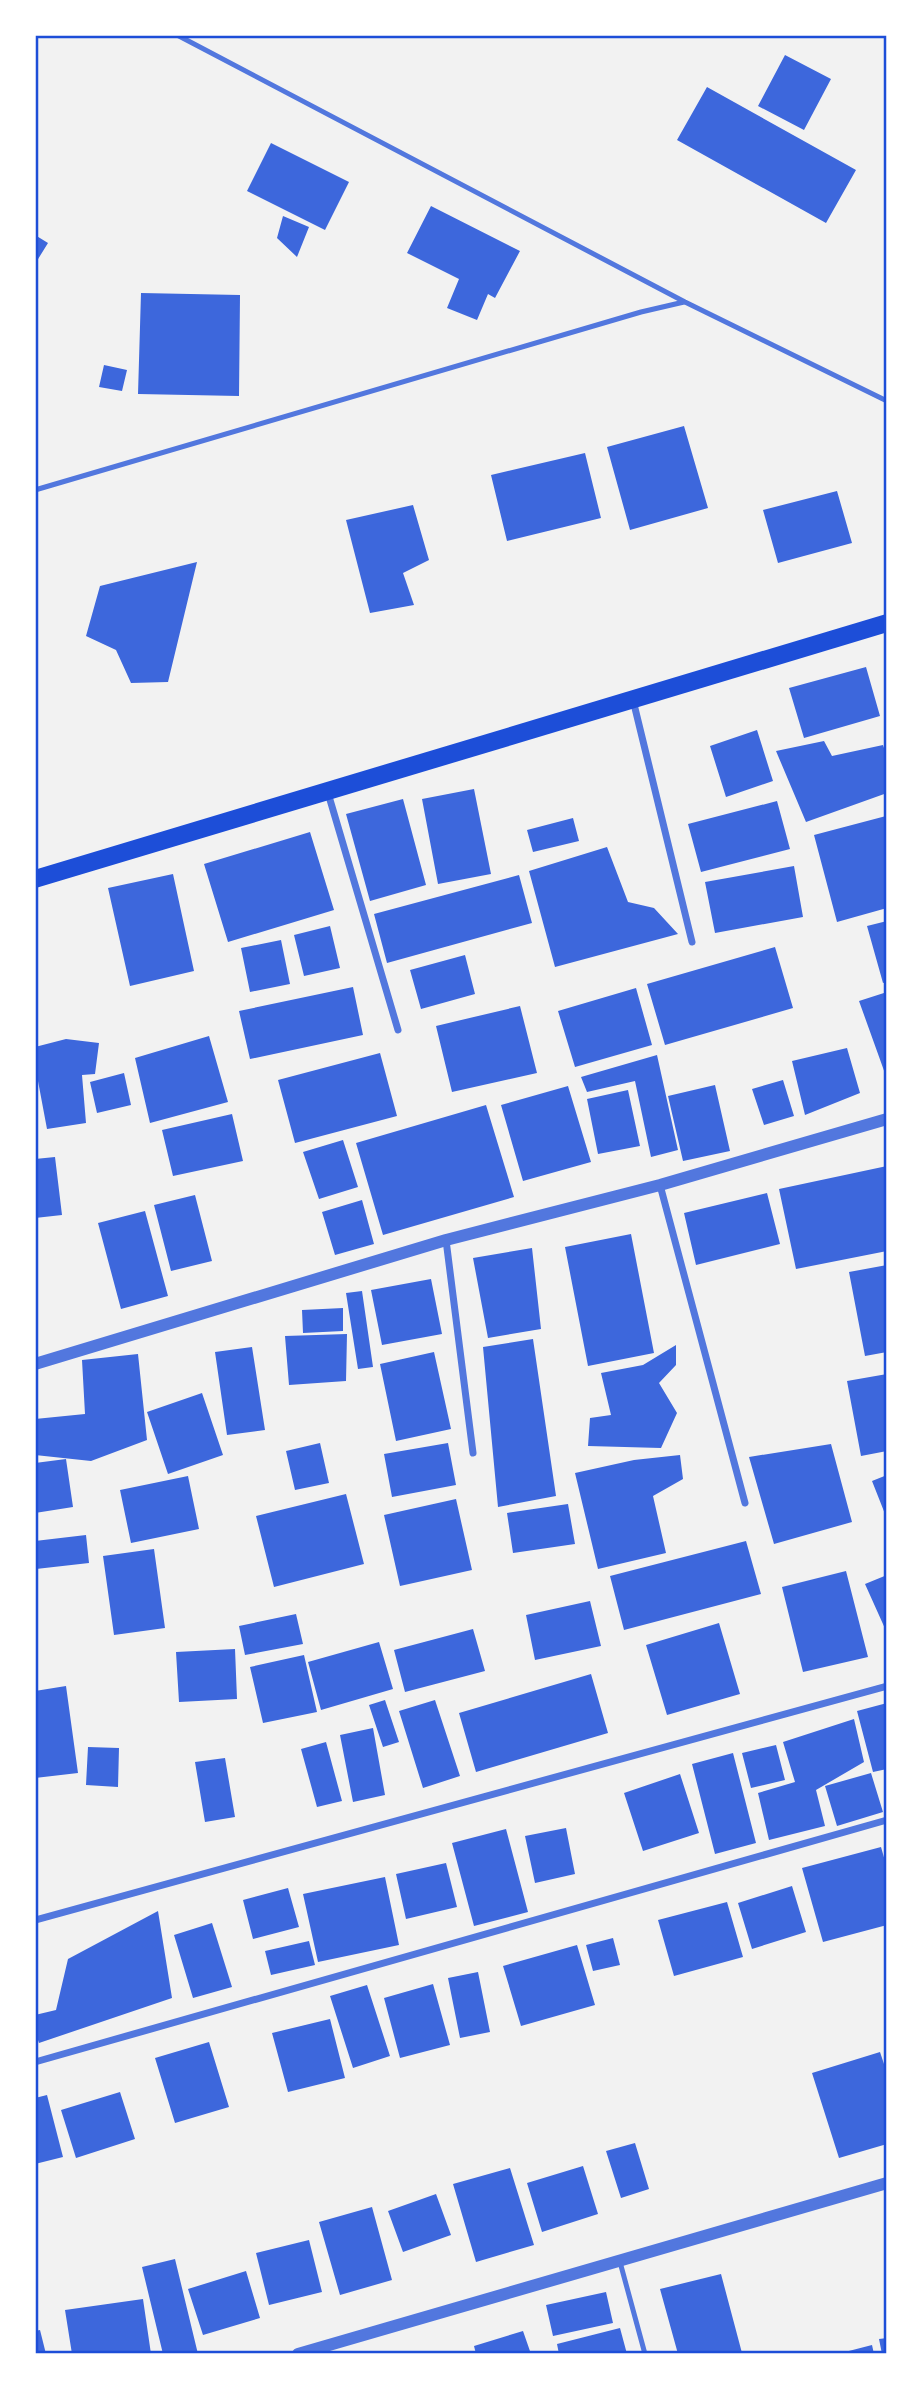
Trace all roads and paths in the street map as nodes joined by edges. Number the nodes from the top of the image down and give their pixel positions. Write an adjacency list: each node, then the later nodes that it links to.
1 (177, 35): 2 (lane)
2 (685, 302): 3 (lane); 4 (lane)
3 (887, 401)
4 (35, 490)
5 (887, 623): 6 (main road)
6 (632, 699): 7 (main road); 9 (street)
7 (327, 792): 8 (main road); 10 (street)
8 (35, 879)
9 (692, 942)
10 (398, 1030)
11 (887, 1119): 12 (street)
12 (660, 1185): 13 (street); 16 (street)
13 (446, 1240): 14 (street); 15 (street)
14 (35, 1364)
15 (473, 1453)
16 (745, 1503)
17 (887, 1686): 19 (street)
18 (887, 1820): 20 (street)
19 (35, 1920)
20 (35, 2062)
21 (887, 2183): 22 (street)
22 (620, 2262): 23 (street); 24 (lane)
23 (298, 2354)
24 (645, 2354)

